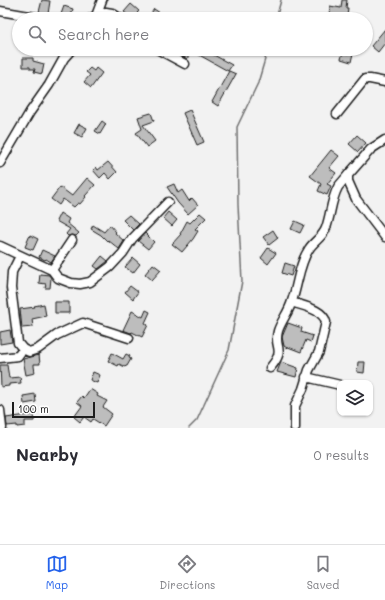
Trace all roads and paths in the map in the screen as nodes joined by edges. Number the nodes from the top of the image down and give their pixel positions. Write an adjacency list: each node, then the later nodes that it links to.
1 (102, 0): 3 (street)
2 (0, 11): 4 (street)
3 (96, 12)
4 (12, 13)
5 (66, 56): 11 (street)
6 (170, 56): 7 (street)
7 (185, 64)
8 (385, 82): 9 (street)
9 (337, 114)
10 (385, 140): 12 (street)
11 (0, 163)
12 (348, 175): 14 (street); 19 (street)
13 (168, 202): 18 (street)
14 (385, 237)
15 (72, 240): 18 (street)
16 (0, 246): 17 (street)
17 (20, 256): 18 (street); 21 (street)
18 (52, 270)
19 (292, 302): 23 (street); 24 (street)
20 (129, 338): 21 (street)
21 (22, 349): 22 (street)
22 (0, 358)
23 (270, 368)
24 (306, 377): 25 (street); 28 (street)
25 (337, 384)
26 (0, 410): 27 (street)
27 (2, 428)
28 (295, 428)

